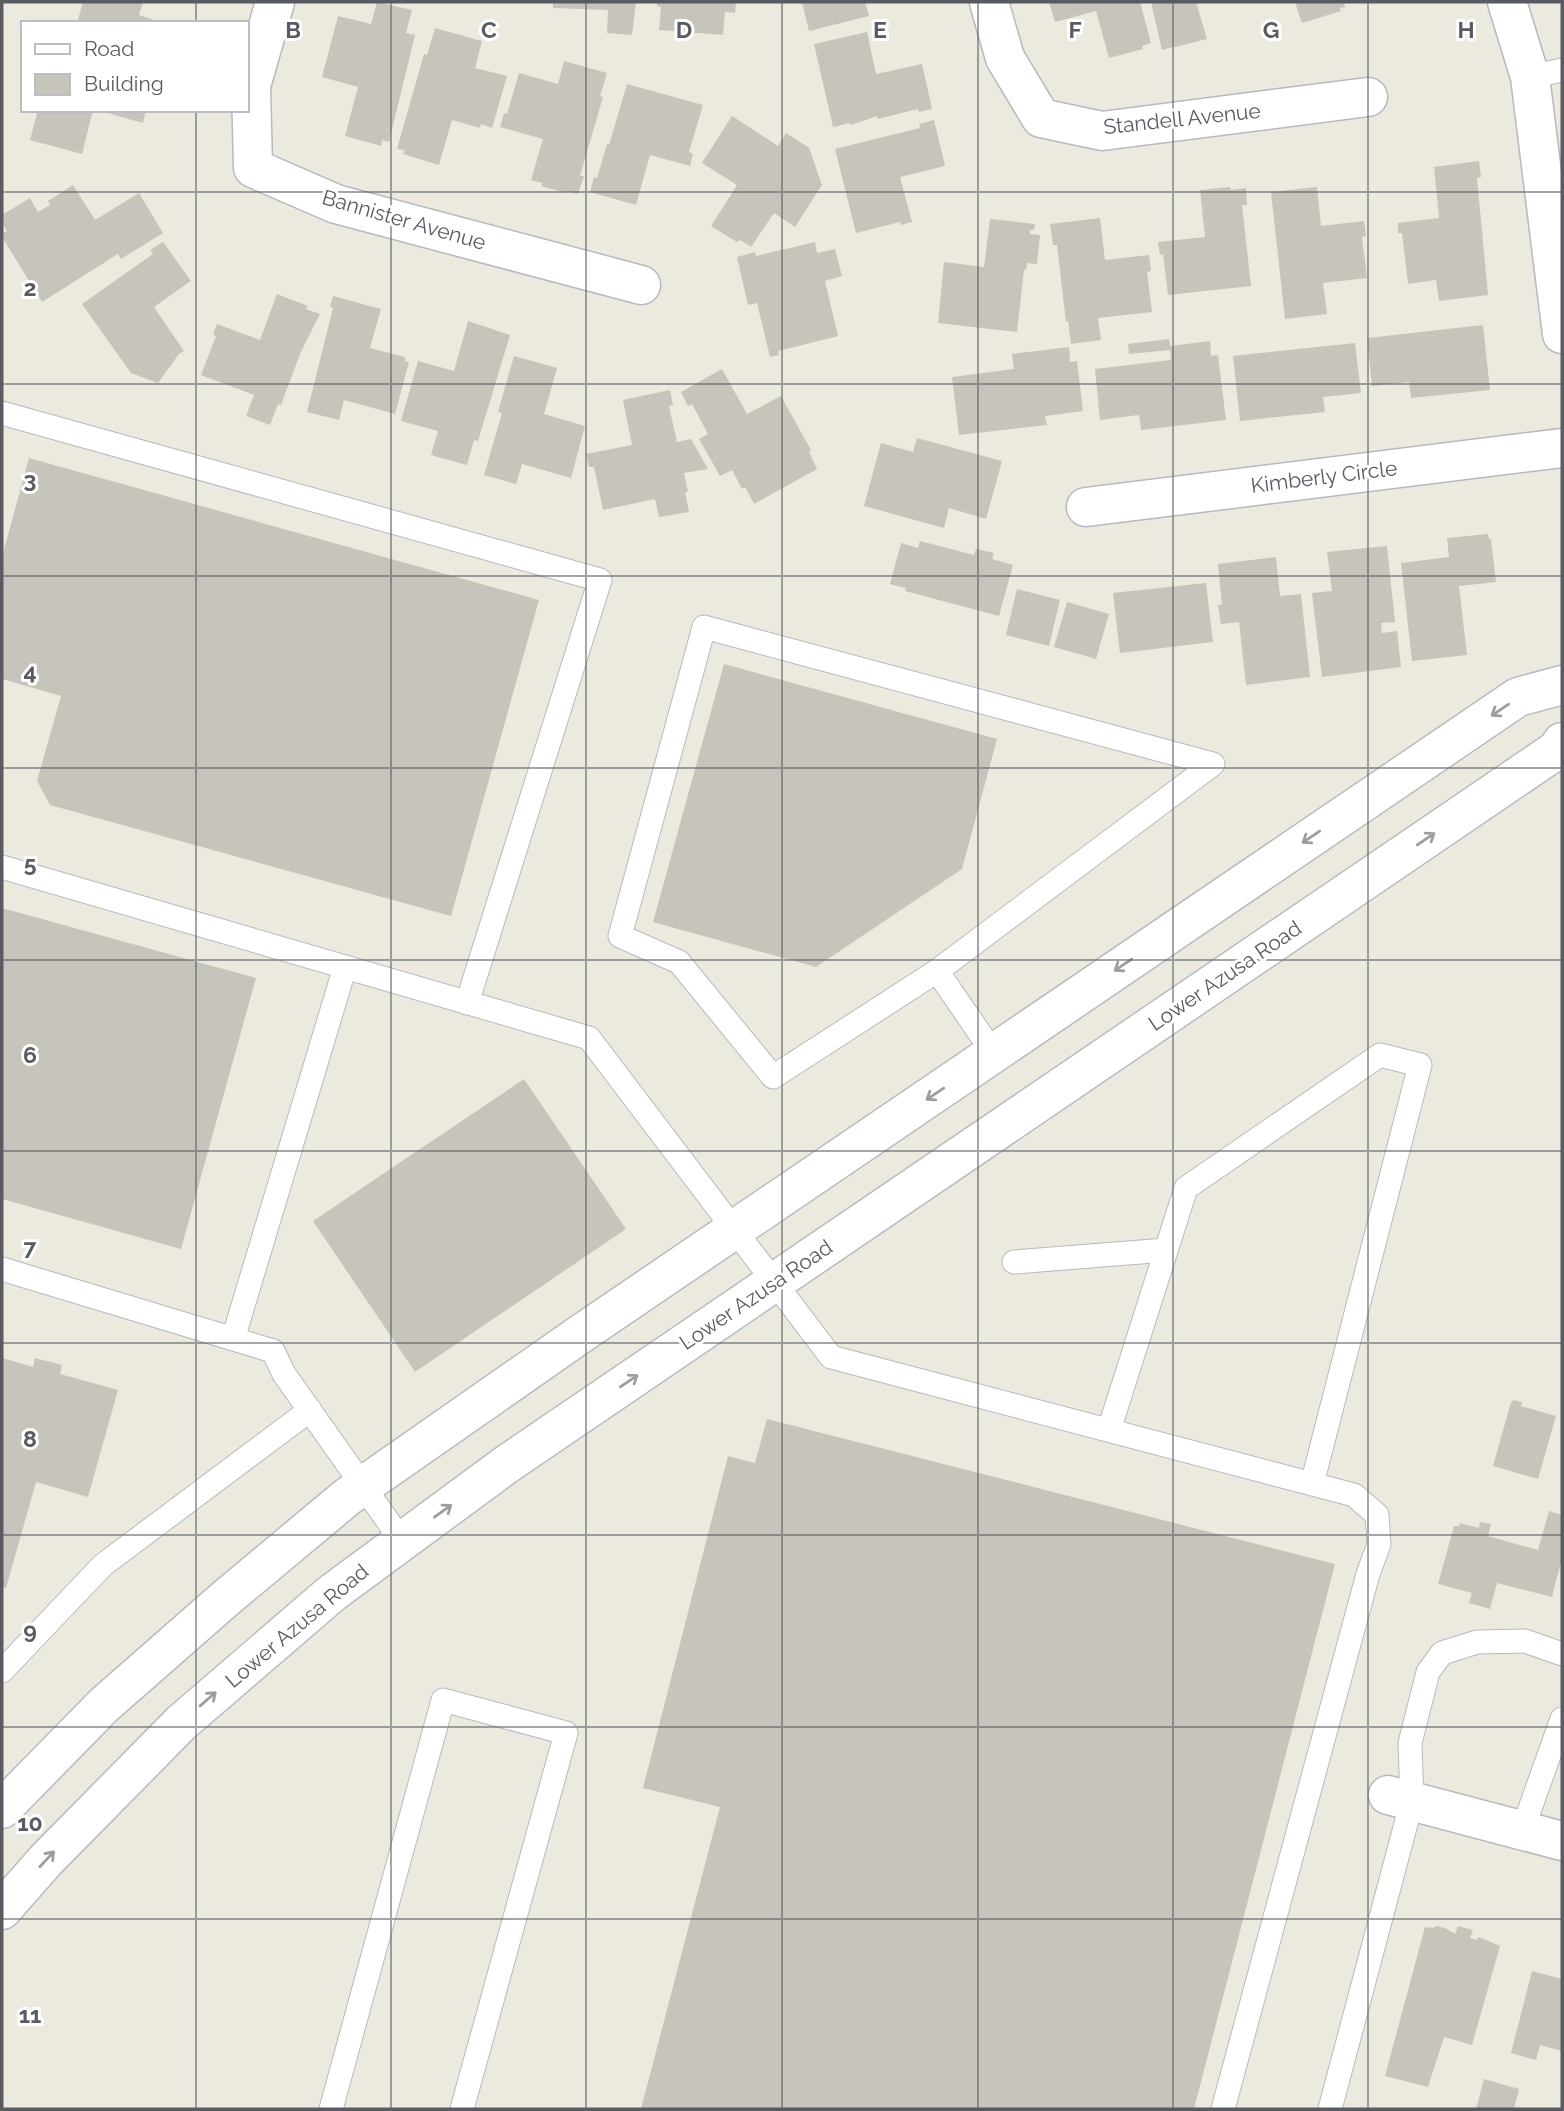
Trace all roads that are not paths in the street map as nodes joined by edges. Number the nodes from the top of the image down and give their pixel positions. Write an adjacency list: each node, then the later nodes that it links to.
1 (275, 2): 6 (main road, Bannister Avenue)
2 (989, 2): 5 (main road, Standell Avenue)
3 (1507, 2): 4 (main road)
4 (1546, 74): 7 (main road)
5 (1368, 97)
6 (641, 285)
7 (1562, 334)
8 (2, 413): 16 (lane)
9 (1562, 448): 10 (main road, Kimberly Circle)
10 (1086, 507)
11 (1562, 685): 17 (main road, one-way to 17)
12 (1562, 742): 22 (main road, Lower Azusa Road, one-way to 12)
13 (2, 867): 14 (lane)
14 (345, 968): 16 (lane); 23 (lane)
15 (937, 971): 15 (lane); 17 (lane)
16 (467, 1003): 18 (lane)
17 (994, 1054): 18 (main road, one-way to 18)
18 (735, 1230): 22 (lane); 27 (main road)
19 (1166, 1250): 20 (lane); 25 (lane); 26 (lane)
20 (1014, 1262)
21 (2, 1269): 23 (lane)
22 (774, 1283): 25 (lane); 28 (main road, Lower Azusa Road, one-way to 22)
23 (233, 1339): 24 (lane)
24 (310, 1410): 27 (lane); 30 (lane)
25 (1109, 1430): 26 (lane)
26 (1312, 1484): 39 (lane)
27 (364, 1486): 28 (lane); 33 (main road)
28 (402, 1541): 36 (main road, Lower Azusa Road, one-way to 28)
29 (1562, 1654): 32 (lane)
30 (2, 1671)
31 (1562, 1719): 34 (lane)
32 (1400, 1798): 34 (main road); 40 (lane)
33 (2, 1809)
34 (1522, 1831): 35 (main road)
35 (1562, 1842)
36 (2, 1910)
37 (331, 2109): 38 (lane)
38 (462, 2109)
39 (1223, 2109)
40 (1330, 2109)

